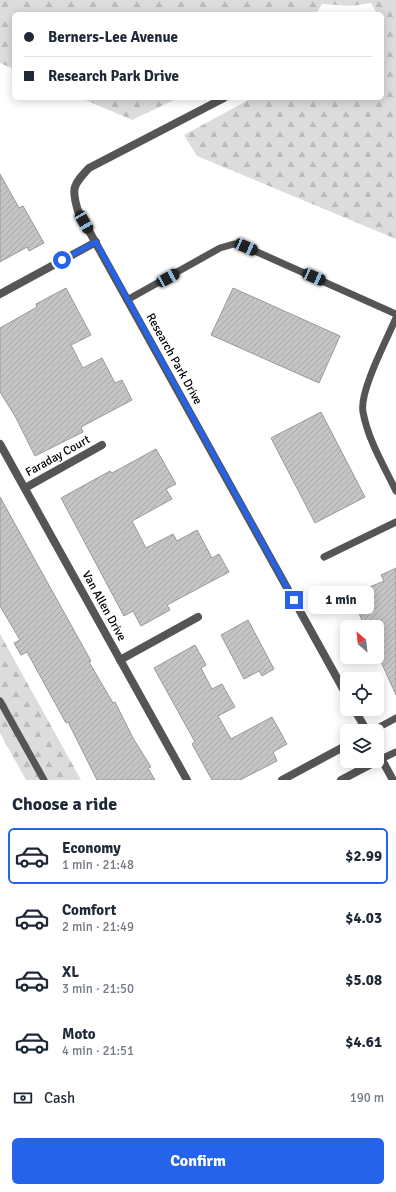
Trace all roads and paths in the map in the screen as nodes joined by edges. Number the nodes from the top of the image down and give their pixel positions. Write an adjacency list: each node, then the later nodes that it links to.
1 (220, 100): 2 (street, Research Park Drive)
2 (96, 242): 3 (street); 4 (street, Research Park Drive)
3 (0, 294)
4 (127, 300): 5 (lane); 15 (street, Research Park Drive)
5 (396, 314)
6 (396, 318): 10 (lane)
7 (0, 444): 9 (street, Van Allen Drive)
8 (102, 445): 9 (street, Faraday Court)
9 (25, 488): 14 (street, Van Allen Drive)
10 (396, 491)
11 (396, 522): 12 (lane)
12 (324, 557)
13 (198, 617): 14 (street)
14 (120, 660): 25 (street, Van Allen Drive)
15 (340, 683)
16 (0, 701): 24 (lane)
17 (396, 718): 18 (lane)
18 (384, 724)
19 (340, 749): 26 (street)
20 (396, 752): 21 (lane)
21 (384, 758)
22 (384, 764): 28 (street)
23 (364, 768): 27 (street)
24 (44, 780)
25 (187, 780)
26 (282, 780)
27 (341, 780)
28 (393, 780)

